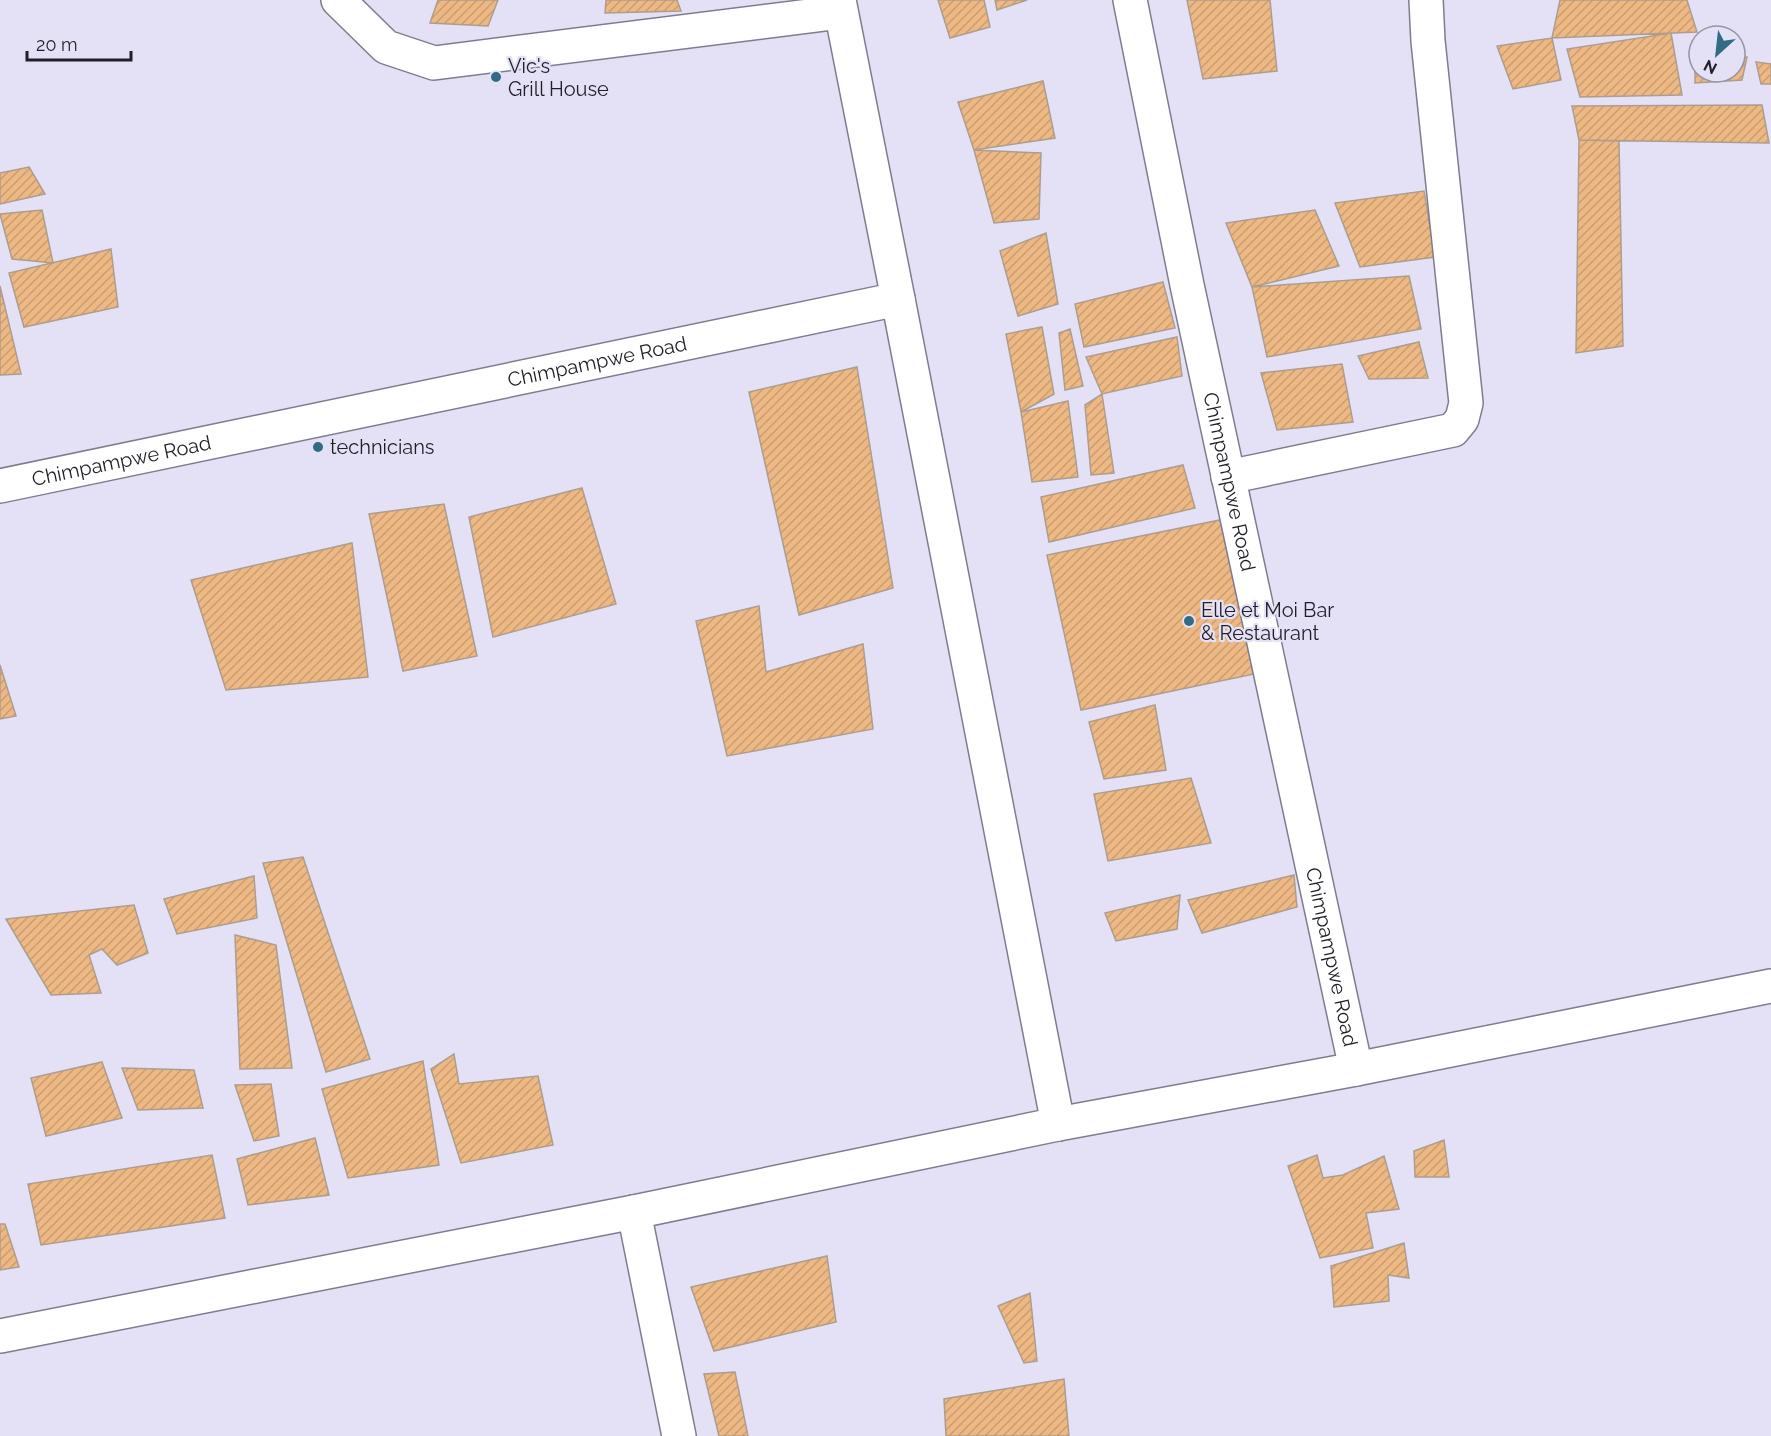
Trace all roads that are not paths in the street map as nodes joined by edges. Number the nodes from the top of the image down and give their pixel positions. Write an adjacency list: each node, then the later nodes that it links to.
1 (338, 0): 4 (street)
2 (1130, 0): 6 (street, Chimpampwe Road)
3 (1426, 0): 6 (street)
4 (840, 6): 5 (street)
5 (898, 299): 7 (street, Chimpampwe Road); 10 (street)
6 (1228, 477): 9 (street, Chimpampwe Road)
7 (0, 486)
8 (1771, 986): 9 (street)
9 (1356, 1070): 10 (street)
10 (1058, 1124): 11 (street)
11 (634, 1212): 12 (street); 13 (street)
12 (0, 1336)
13 (679, 1436)

